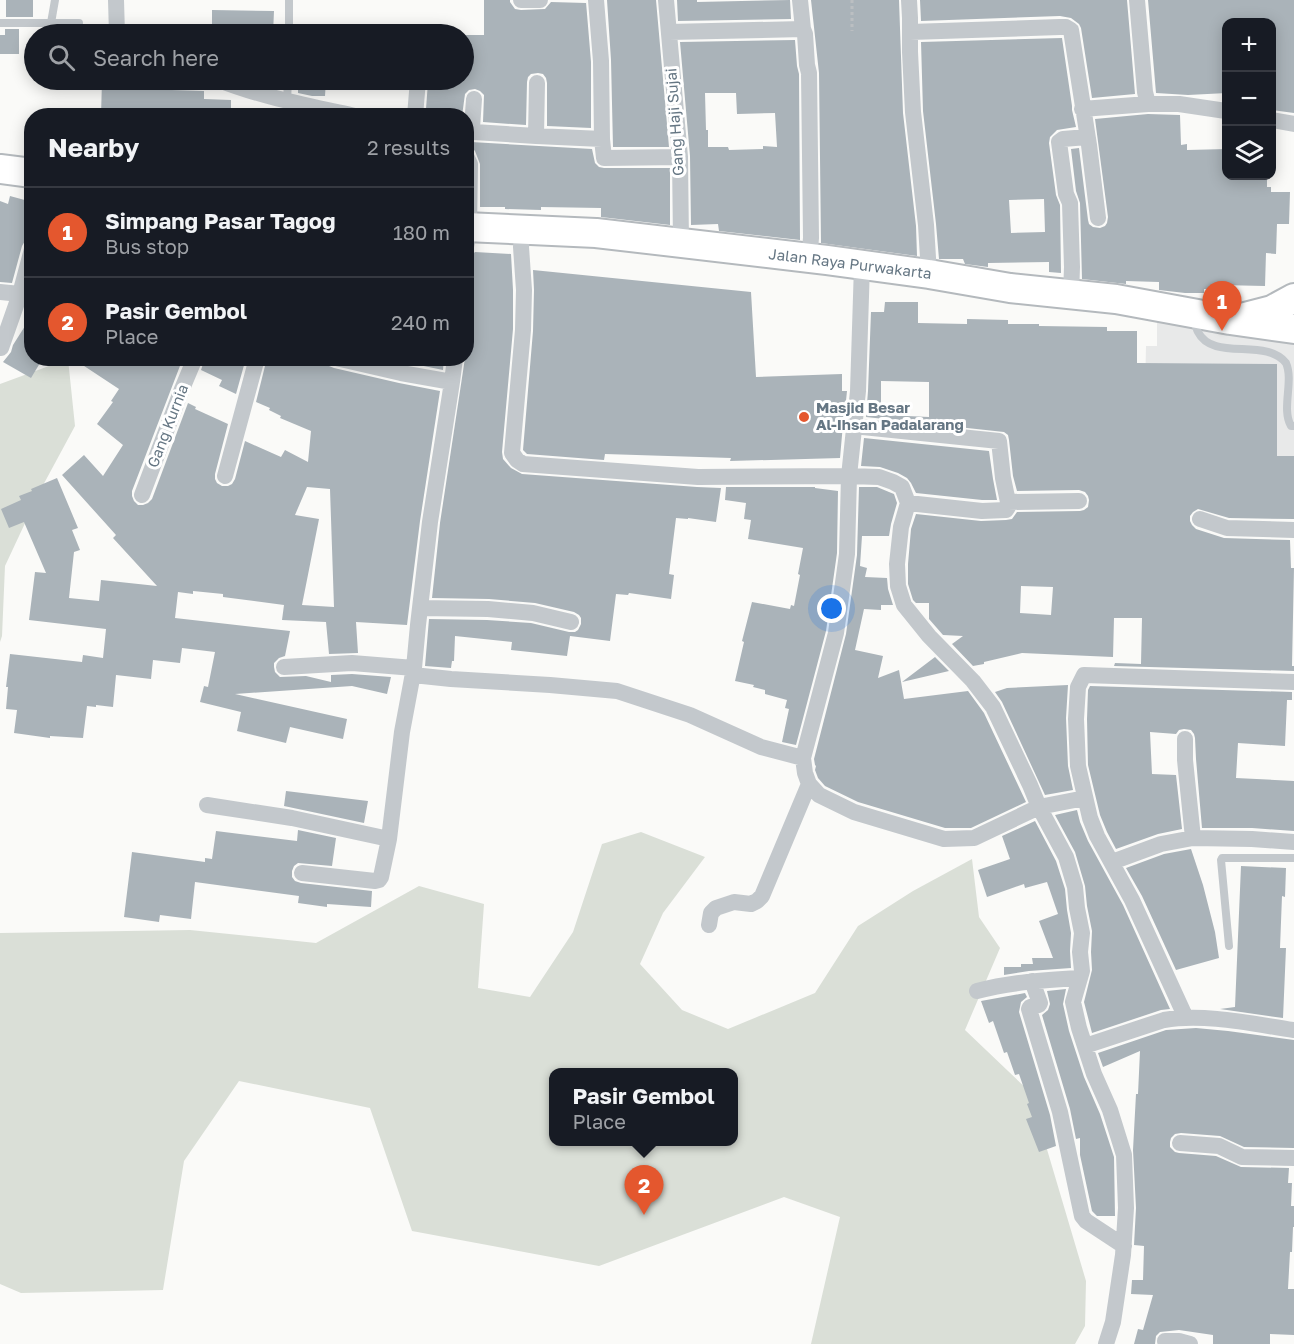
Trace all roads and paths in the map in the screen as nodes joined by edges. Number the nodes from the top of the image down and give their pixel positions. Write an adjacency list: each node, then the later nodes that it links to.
1 (55, 0): 12 (lane)
2 (116, 0): 15 (street)
3 (289, 0): 16 (lane)
4 (520, 0): 5 (street)
5 (540, 0)
6 (596, 0): 38 (street)
7 (666, 0): 19 (street, Gang Haji Sujai)
8 (800, 0): 17 (street)
9 (852, 0): 18 (path)
10 (909, 0): 20 (street)
11 (1137, 0): 27 (street)
12 (51, 23): 13 (lane); 14 (lane)
13 (79, 23)
14 (0, 24)
15 (117, 24)
16 (289, 24)
17 (803, 29): 19 (street); 46 (street)
18 (852, 31)
19 (669, 32): 39 (street, Gang Haji Sujai)
20 (910, 32): 31 (street); 48 (street)
21 (537, 82): 36 (street)
22 (249, 90): 26 (street)
23 (288, 90): 26 (lane)
24 (417, 90): 29 (street)
25 (474, 99): 30 (street)
26 (287, 100): 28 (street)
27 (1148, 104): 31 (street); 32 (street)
28 (321, 108)
29 (416, 108)
30 (473, 108)
31 (1082, 109): 37 (street)
32 (1222, 110)
33 (1276, 121): 34 (street)
34 (1294, 124)
35 (474, 132): 36 (street)
36 (536, 136): 38 (street)
37 (1087, 137): 42 (street); 50 (street)
38 (602, 139): 39 (street)
39 (680, 157): 45 (street, Gang Haji Sujai)
40 (0, 169): 41 (highway)
41 (24, 172)
42 (1098, 218)
43 (523, 229): 44 (highway, Jalan Raya Purwakarta); 45 (highway, Jalan Raya Purwakarta); 66 (street)
44 (474, 233)
45 (681, 243): 46 (highway, Jalan Raya Purwakarta)
46 (809, 259): 47 (highway, Jalan Raya Purwakarta)
47 (862, 265): 48 (highway, Jalan Raya Purwakarta); 63 (street)
48 (928, 274): 50 (highway, Jalan Raya Purwakarta)
49 (0, 292): 51 (street)
50 (1071, 295): 54 (highway, Jalan Raya Purwakarta)
51 (24, 297)
52 (1294, 298): 55 (highway, Jalan Raya Purwakarta)
53 (24, 301): 57 (street)
54 (1192, 313): 55 (highway, Jalan Raya Purwakarta); 64 (lane)
55 (1230, 320): 56 (highway, Jalan Raya Purwakarta)
56 (1294, 328)
57 (1, 348)
58 (192, 366): 67 (street, Gang Kurnia)
59 (255, 366): 65 (street)
60 (371, 366): 62 (street)
61 (454, 366): 62 (street)
62 (452, 382): 73 (street)
63 (853, 426): 66 (street); 69 (street)
64 (1294, 426)
65 (225, 476)
66 (849, 476): 70 (street); 79 (street)
67 (142, 495)
68 (1079, 501): 69 (street)
69 (1008, 502): 70 (street)
70 (908, 503): 83 (street)
71 (1200, 519): 72 (street)
72 (1294, 530)
73 (420, 608): 74 (street); 76 (street)
74 (571, 622)
75 (284, 667): 76 (street)
76 (413, 671): 79 (street); 85 (street)
77 (1294, 682): 81 (street)
78 (1185, 739): 84 (street)
79 (803, 758): 80 (street)
80 (809, 784): 83 (street); 90 (street)
81 (1085, 798): 83 (street); 88 (street)
82 (207, 805): 85 (street)
83 (1039, 807): 92 (street)
84 (1193, 838): 86 (street); 88 (street)
85 (389, 839): 89 (street)
86 (1294, 842)
87 (1294, 858): 91 (lane)
88 (1112, 862): 95 (street)
89 (302, 873)
90 (709, 925)
91 (1229, 946)
92 (1079, 978): 93 (street); 97 (street)
93 (1032, 981): 94 (street); 100 (street)
94 (977, 991)
95 (1186, 1018): 96 (street); 97 (street)
96 (1294, 1030)
97 (1085, 1046): 100 (street)
98 (1180, 1143): 99 (street)
99 (1294, 1158)
100 (1124, 1246): 102 (street)
101 (1165, 1341): 103 (street)
102 (1106, 1344)
103 (1190, 1344)

